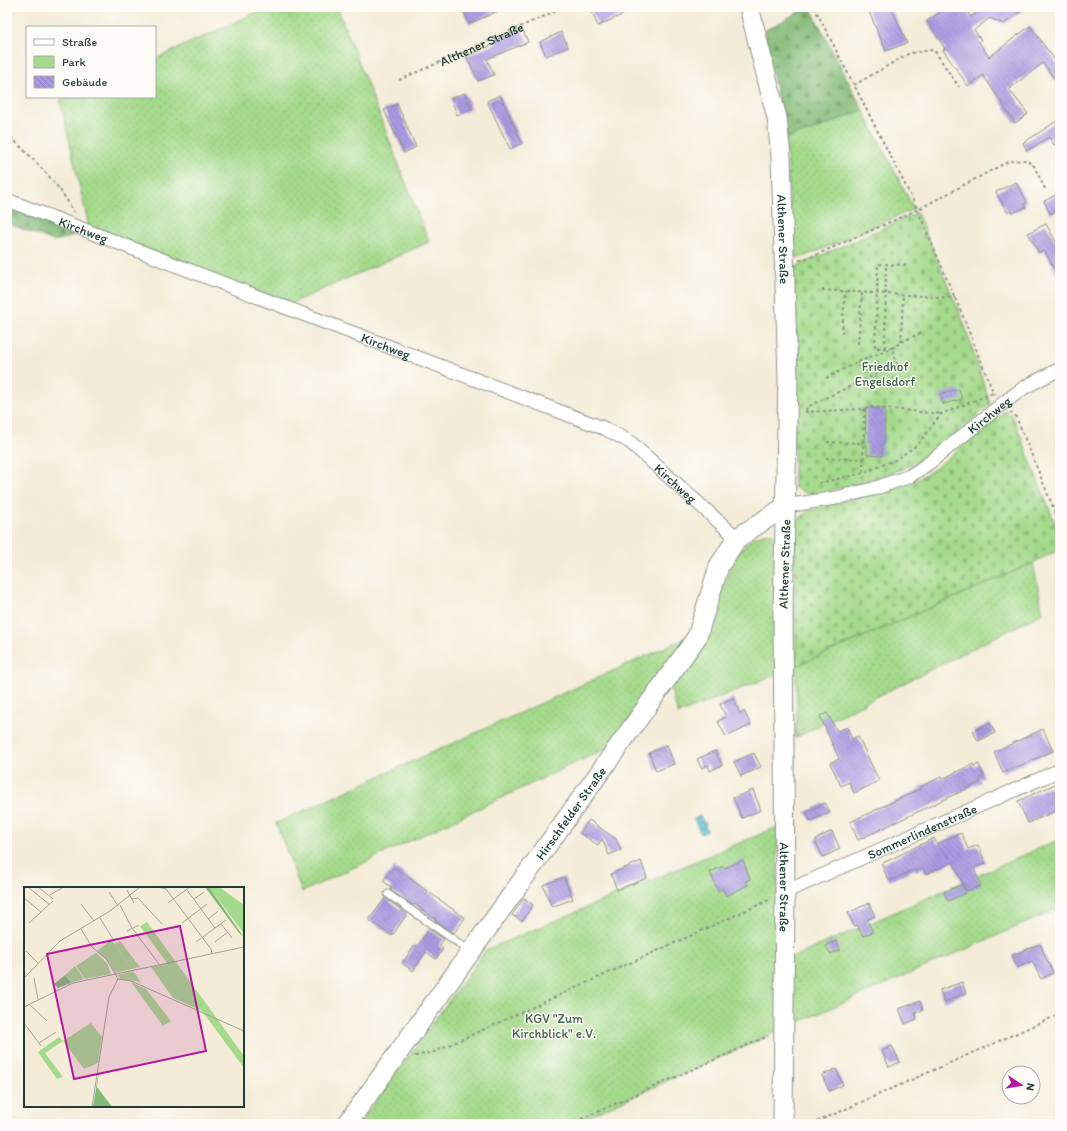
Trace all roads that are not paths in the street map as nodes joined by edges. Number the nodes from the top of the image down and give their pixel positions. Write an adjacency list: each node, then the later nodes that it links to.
1 (749, 7): 4 (main road, Althener Straße)
2 (7, 200): 5 (street, Kirchweg)
3 (1060, 369): 4 (street, Kirchweg)
4 (786, 506): 5 (main road, Hirschfelder Straße); 7 (main road, Althener Straße)
5 (737, 538): 9 (main road, Hirschfelder Straße)
6 (1060, 770): 7 (street, Sommerlindenstraße)
7 (784, 892): 11 (main road, Althener Straße)
8 (388, 894): 9 (lane)
9 (471, 952): 10 (main road, Hirschfelder Straße)
10 (347, 1124)
11 (783, 1124)

